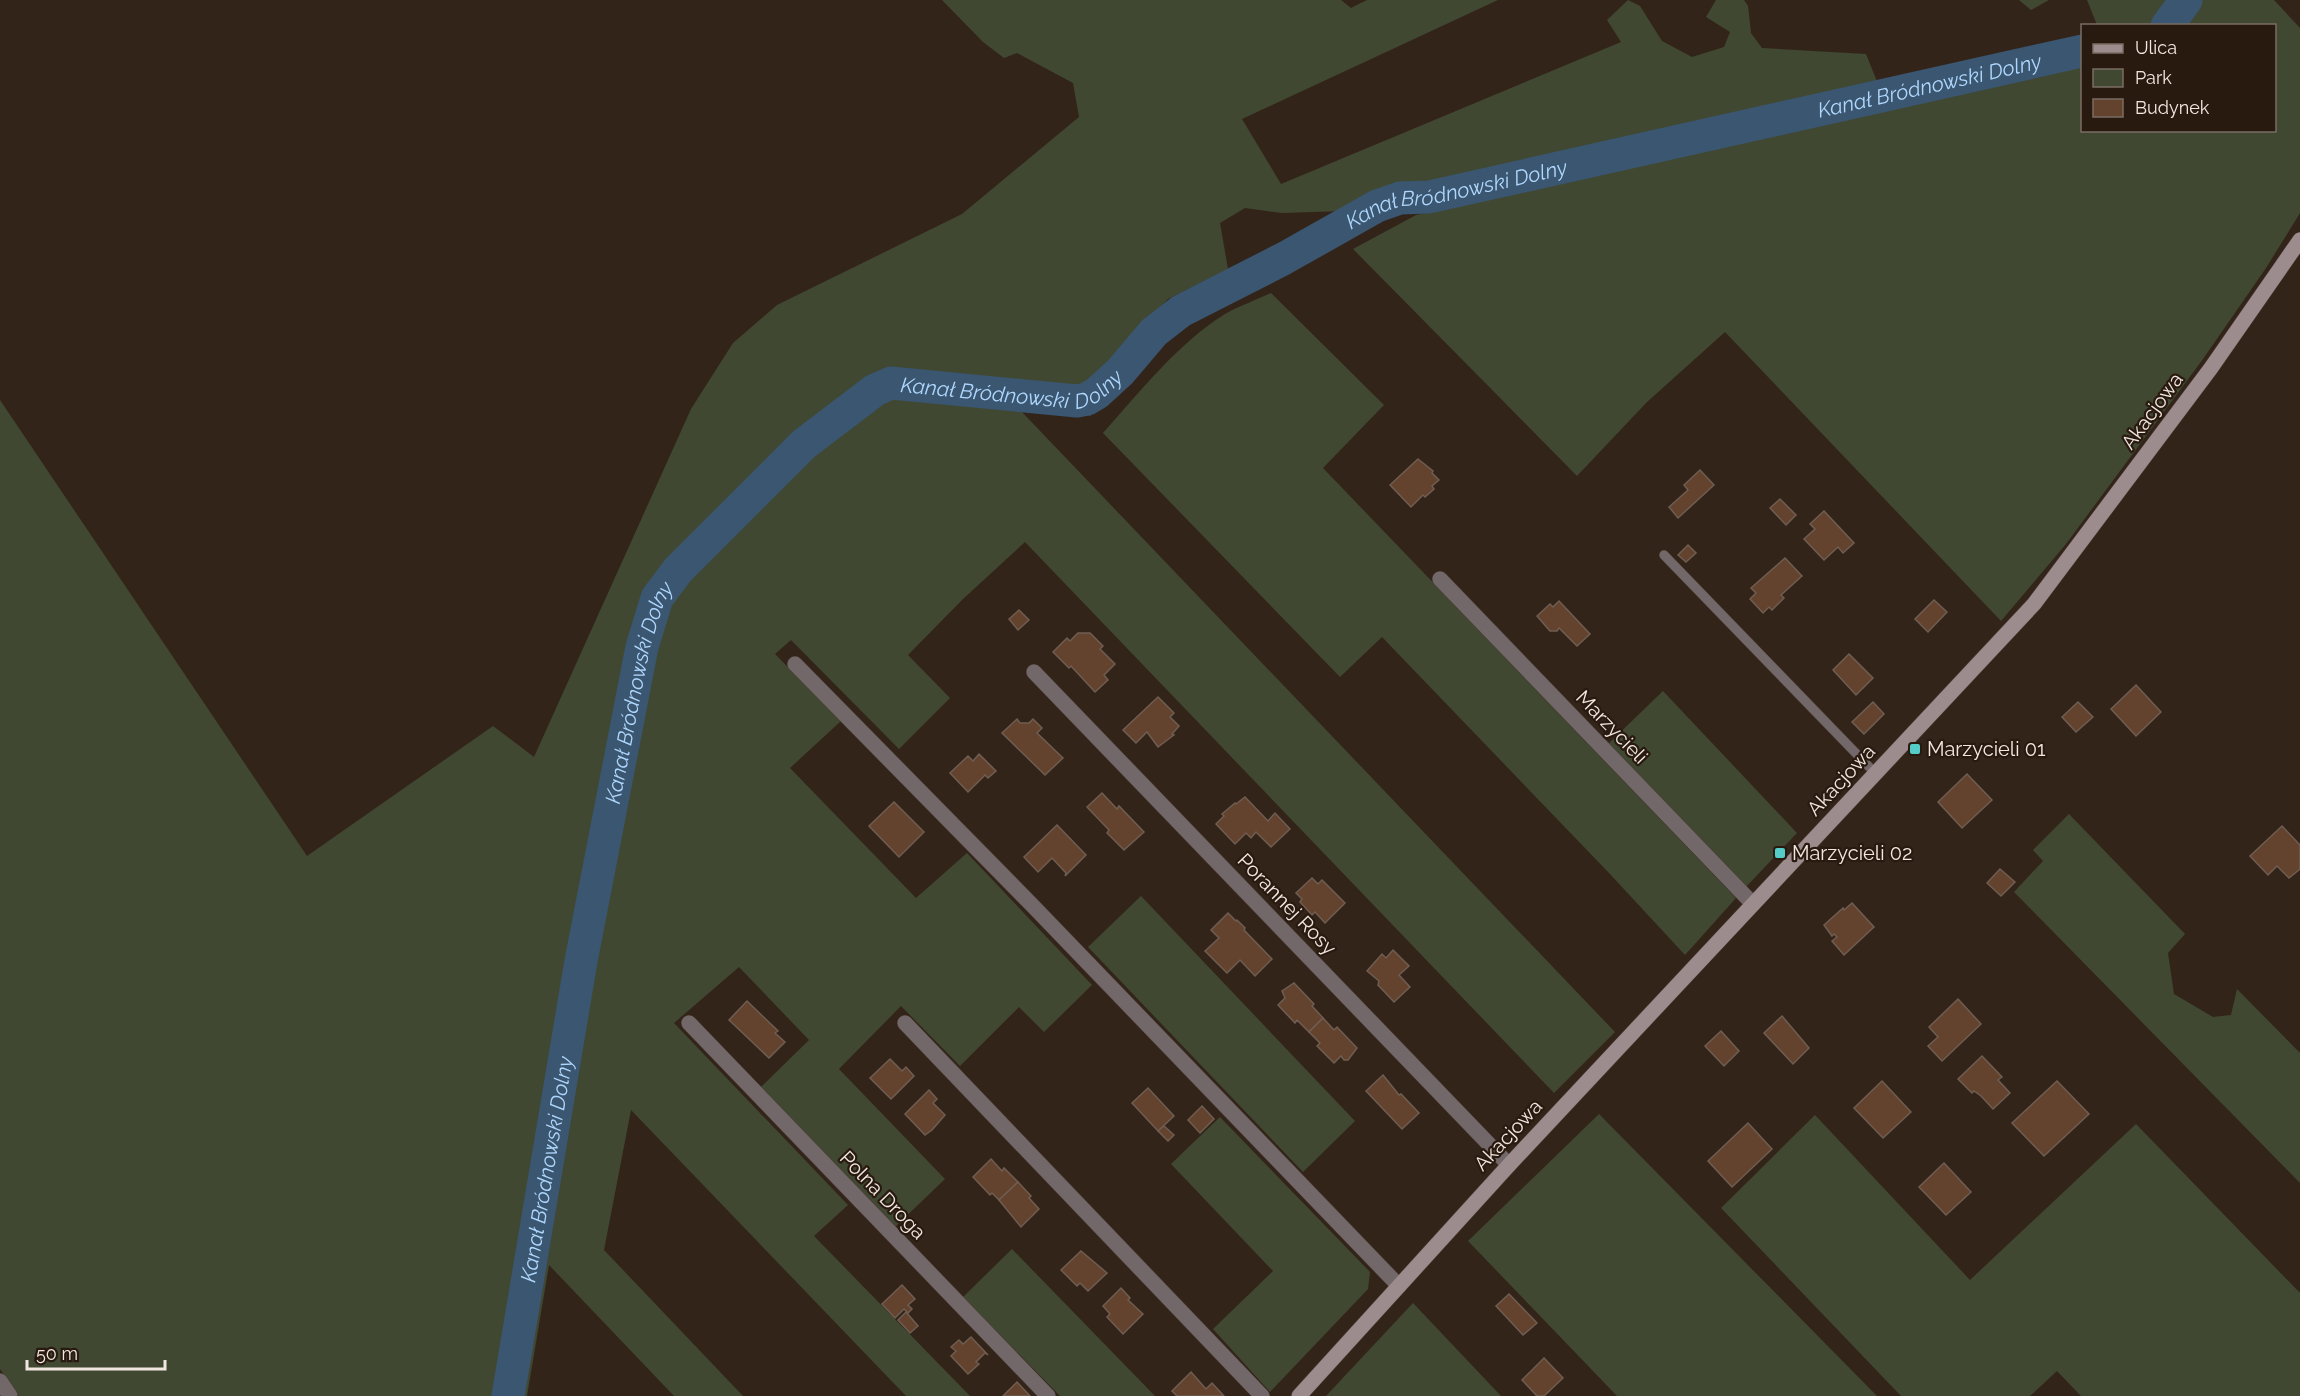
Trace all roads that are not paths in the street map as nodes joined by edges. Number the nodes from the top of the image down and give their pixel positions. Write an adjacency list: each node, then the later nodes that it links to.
1 (2300, 240): 6 (street, Akacjowa)
2 (1664, 555): 6 (lane)
3 (1440, 579): 7 (street, Marzycieli)
4 (795, 664): 11 (street)
5 (1035, 672): 10 (street, Porannej Rosy)
6 (1876, 774): 7 (street, Akacjowa)
7 (1753, 904): 10 (street, Akacjowa)
8 (689, 1023): 14 (street, Polna Droga)
9 (905, 1023): 15 (street)
10 (1509, 1165): 11 (street, Akacjowa)
11 (1400, 1286): 16 (street, Akacjowa)
12 (0, 1381): 13 (street)
13 (10, 1396)
14 (1048, 1396)
15 (1262, 1396)
16 (1299, 1396)

